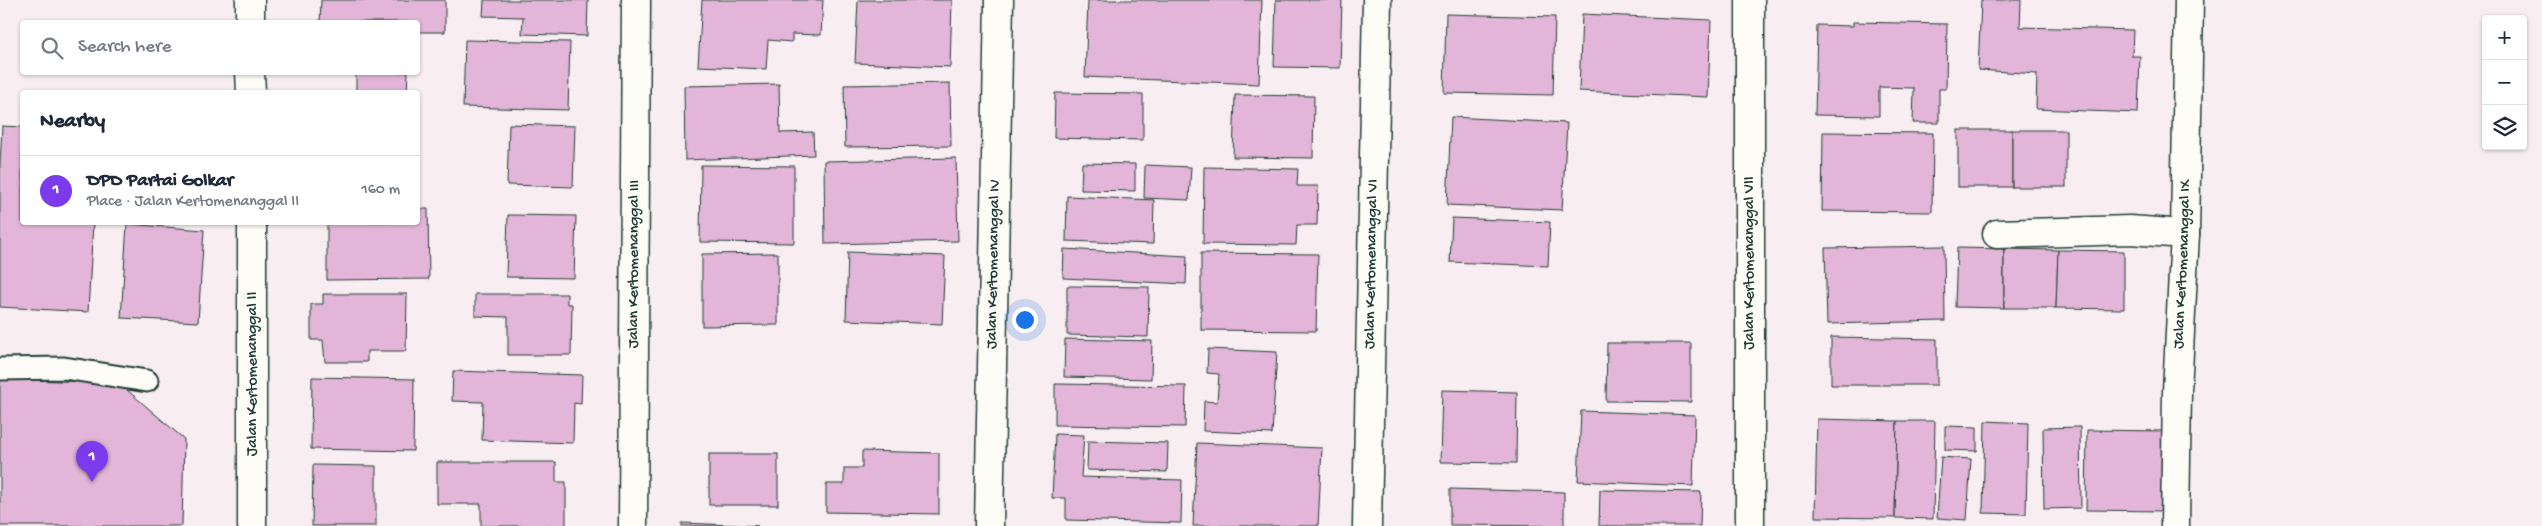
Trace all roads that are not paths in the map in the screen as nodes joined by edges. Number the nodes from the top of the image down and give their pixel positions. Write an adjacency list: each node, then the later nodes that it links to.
1 (250, 0): 7 (street)
2 (636, 0): 16 (street, Jalan Kertomenanggal III)
3 (999, 0): 17 (street, Jalan Kertomenanggal IV)
4 (1377, 0): 18 (street, Jalan Kertomenanggal VI)
5 (1750, 0): 19 (street, Jalan Kertomenanggal VII)
6 (2189, 0): 12 (street, Jalan Kertomenanggal IX)
7 (250, 20)
8 (250, 75): 9 (street)
9 (251, 90)
10 (252, 225): 15 (street, Jalan Kertomenanggal II)
11 (1997, 234): 12 (street)
12 (2185, 234): 20 (street, Jalan Kertomenanggal IX)
13 (0, 369): 14 (lane)
14 (146, 381)
15 (252, 526)
16 (633, 526)
17 (989, 526)
18 (1367, 526)
19 (1750, 526)
20 (2175, 526)

